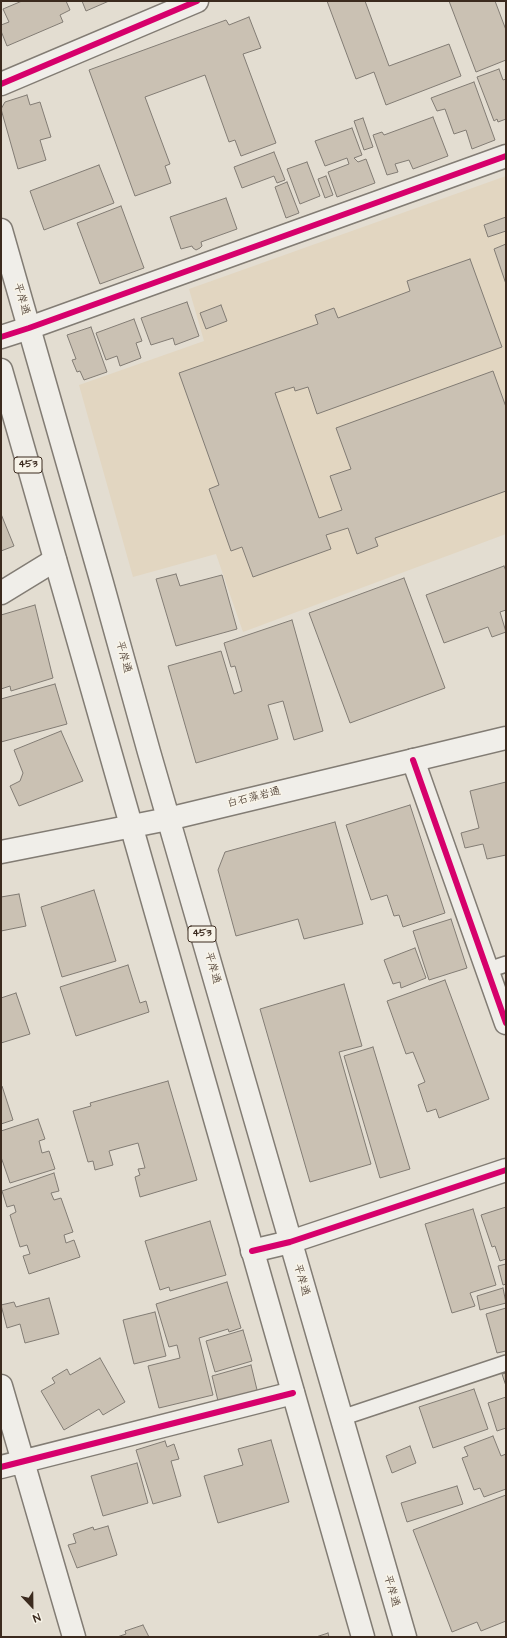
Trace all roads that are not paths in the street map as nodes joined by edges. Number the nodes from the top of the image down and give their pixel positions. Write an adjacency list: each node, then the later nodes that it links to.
1 (197, 1): 2 (main road)
2 (1, 84)
3 (506, 156): 5 (main road)
4 (1, 230): 5 (main road, 平岸通 / 453)
5 (30, 328): 6 (main road); 12 (main road, 平岸通 / 453)
6 (1, 337)
7 (1, 370): 8 (main road, 453)
8 (55, 560): 9 (main road); 13 (main road, 453)
9 (1, 593)
10 (506, 738): 11 (main road, 白石藻岩通)
11 (413, 760): 12 (main road, 白石藻岩通); 15 (main road)
12 (168, 819): 13 (main road, 白石藻岩通); 18 (main road, 平岸通 / 453)
13 (131, 826): 14 (main road, 白石藻岩通); 19 (main road, 453)
14 (1, 852)
15 (497, 967): 16 (main road)
16 (506, 1023)
17 (506, 1170): 18 (main road)
18 (290, 1242): 19 (main road); 23 (main road, 平岸通 / 453)
19 (252, 1251): 22 (main road, 453)
20 (506, 1363): 23 (lane)
21 (1, 1386): 24 (main road)
22 (293, 1393): 24 (main road); 27 (main road, 453)
23 (341, 1418): 28 (main road, 平岸通 / 453)
24 (22, 1460): 25 (main road); 26 (main road)
25 (1, 1467)
26 (74, 1637)
27 (363, 1637)
28 (405, 1637)

